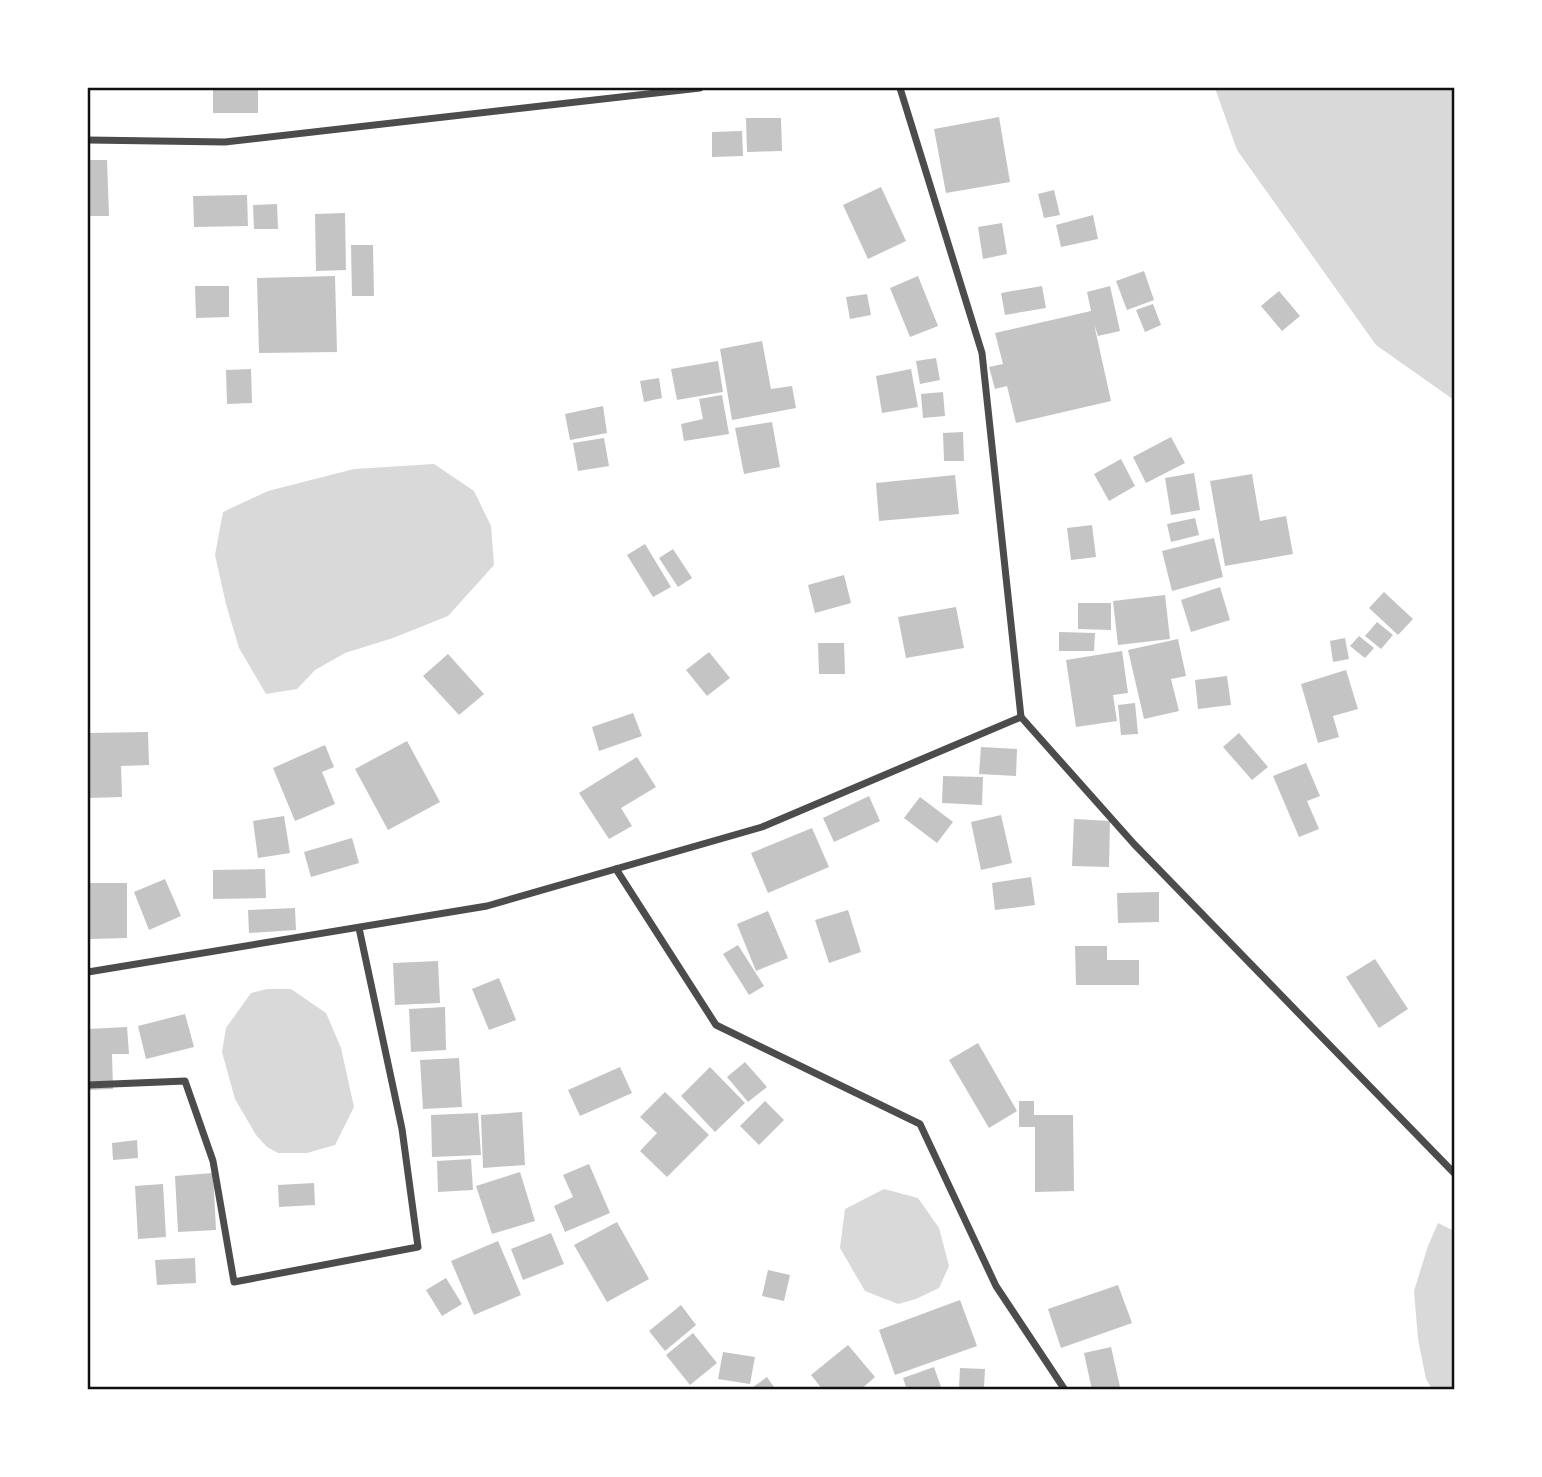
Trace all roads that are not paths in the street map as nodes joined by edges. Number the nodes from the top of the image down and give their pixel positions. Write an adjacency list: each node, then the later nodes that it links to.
1 (700, 88): 3 (street)
2 (900, 88): 4 (street)
3 (88, 140)
4 (1021, 718): 5 (street); 9 (street)
5 (616, 869): 6 (street); 10 (street)
6 (359, 928): 7 (street); 8 (street)
7 (88, 972)
8 (88, 1085)
9 (1454, 1172)
10 (1065, 1390)

